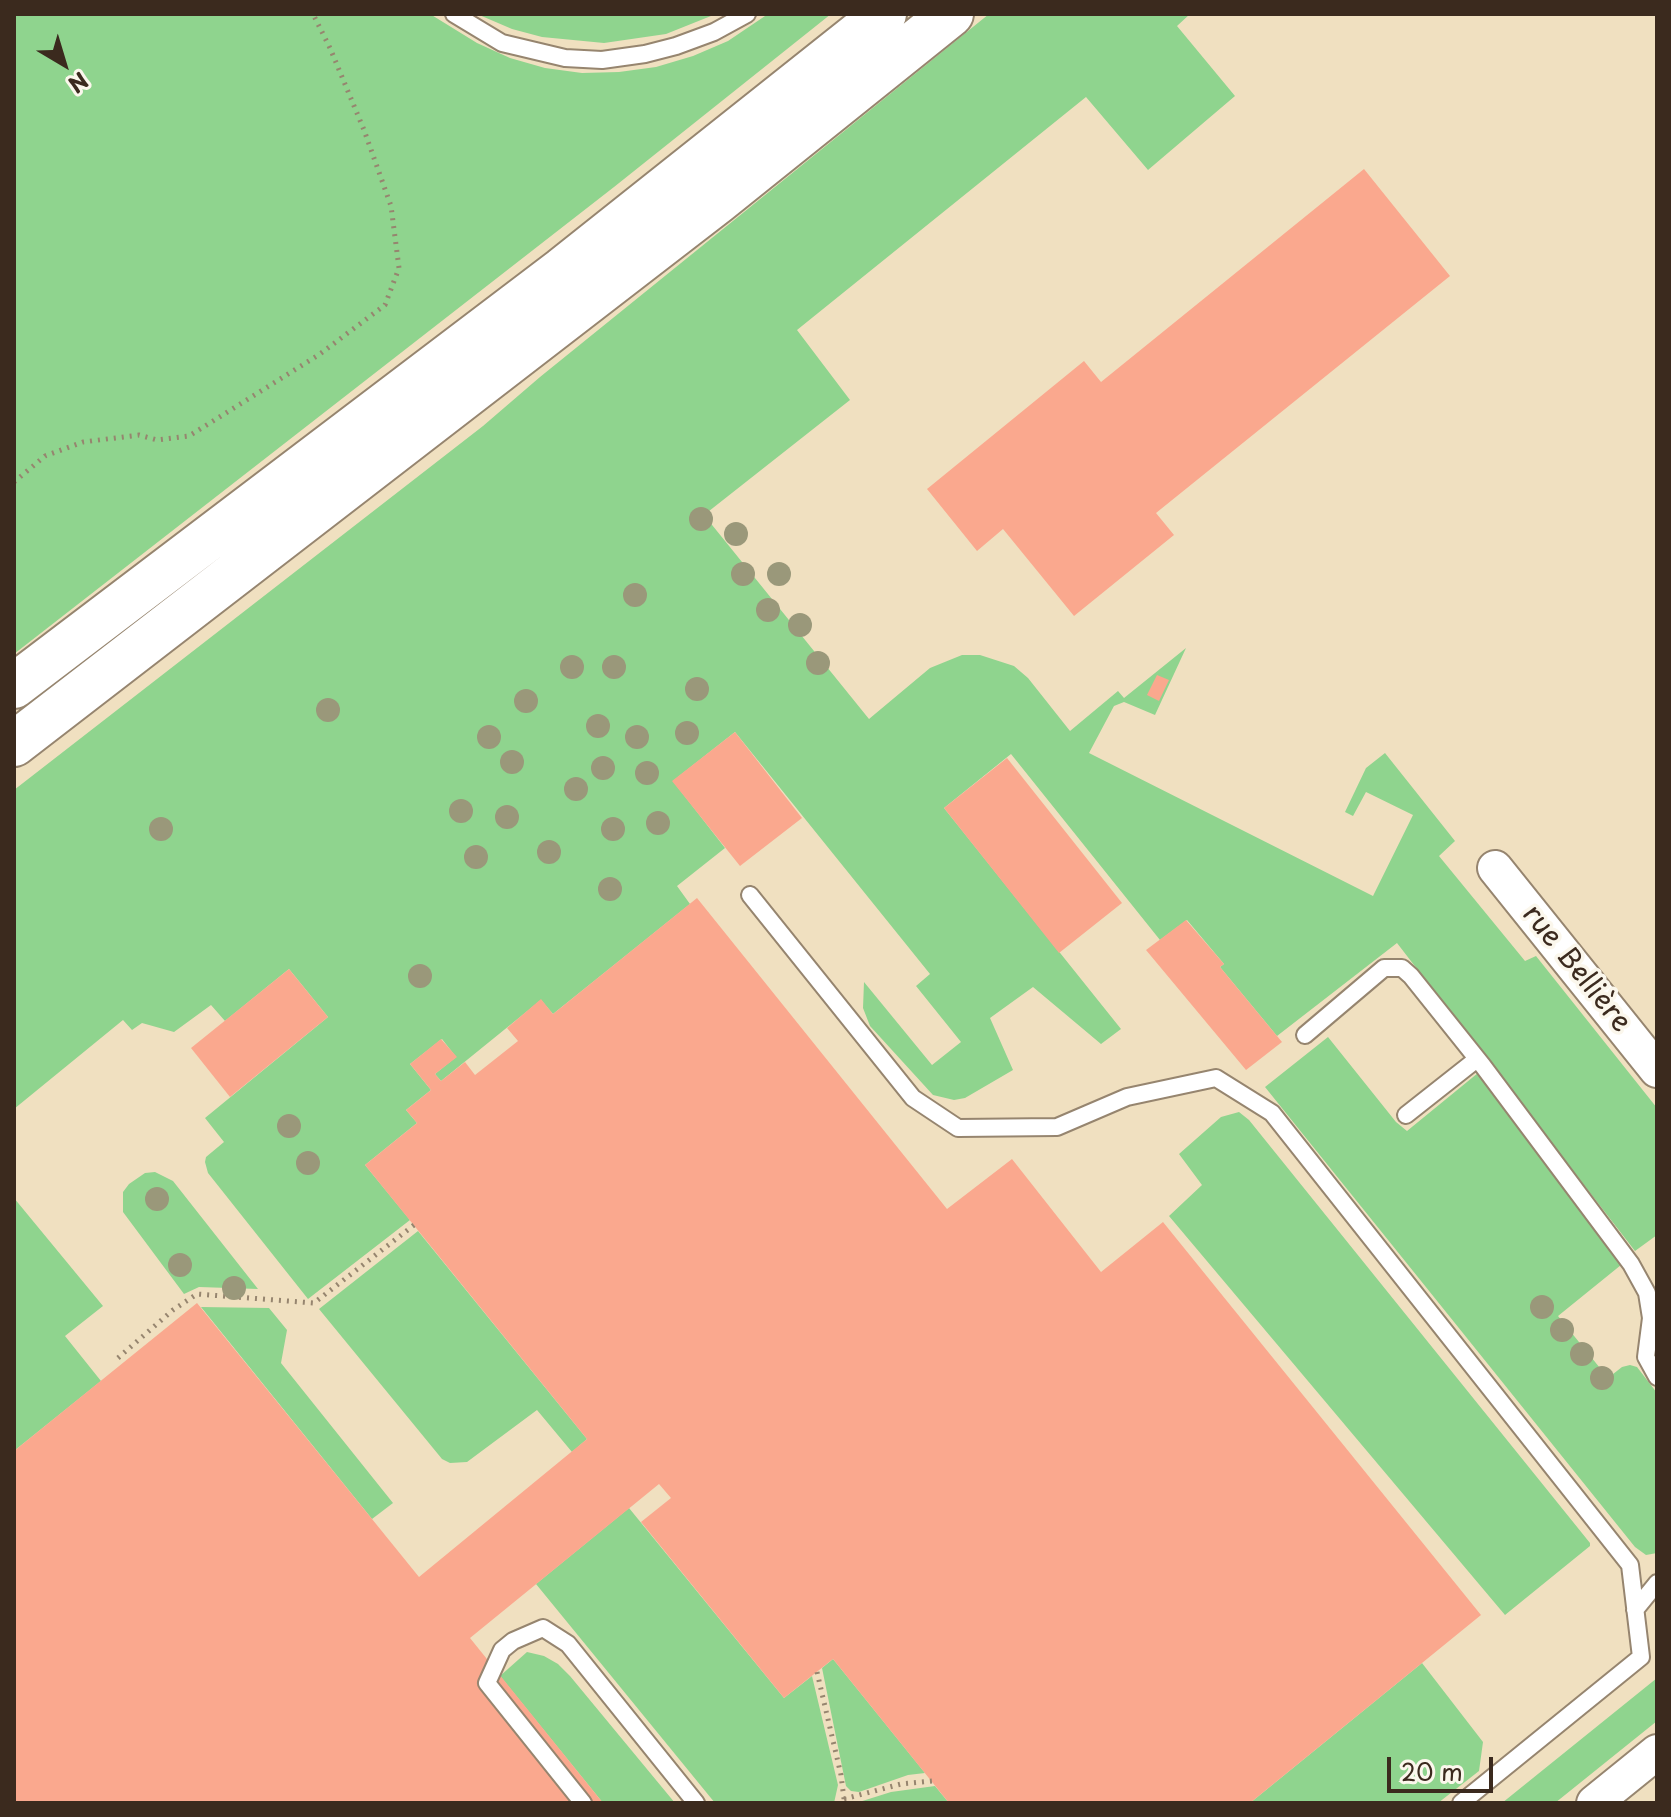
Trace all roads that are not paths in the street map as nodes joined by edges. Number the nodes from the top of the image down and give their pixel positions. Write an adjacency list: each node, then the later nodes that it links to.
1 (454, 14): 2 (lane)
2 (747, 14)
3 (884, 14): 5 (highway)
4 (951, 14): 6 (highway)
5 (14, 686)
6 (14, 744)
7 (1495, 868): 11 (street, rue Bellière)
8 (750, 895): 15 (lane)
9 (1305, 1035): 10 (lane)
10 (1477, 1059): 12 (lane); 13 (lane)
11 (1657, 1070)
12 (1406, 1115)
13 (1657, 1377)
14 (1657, 1583): 15 (lane)
15 (1635, 1610): 19 (lane)
16 (1657, 1752): 20 (street)
17 (583, 1803): 18 (lane)
18 (696, 1803)
19 (1461, 1803)
20 (1594, 1803)

